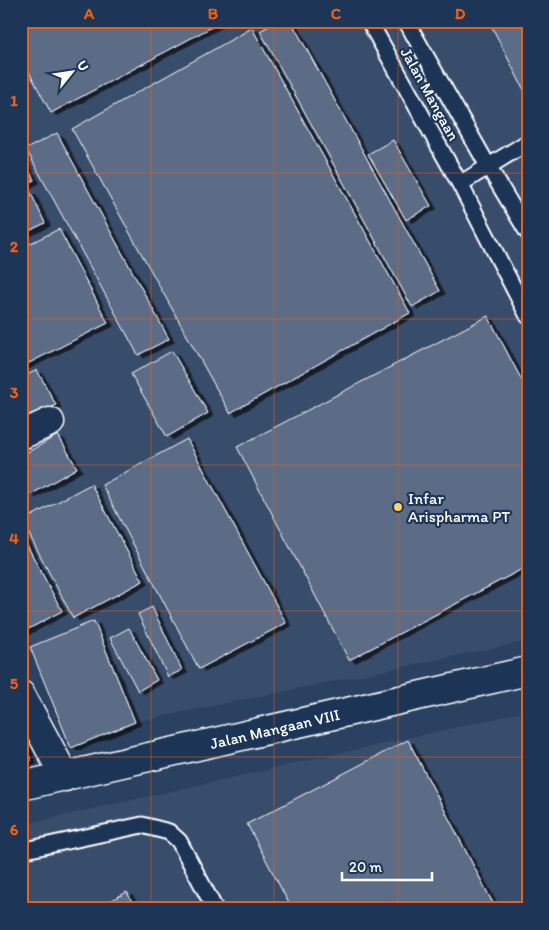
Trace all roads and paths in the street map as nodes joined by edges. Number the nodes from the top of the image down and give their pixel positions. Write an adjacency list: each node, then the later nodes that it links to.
1 (369, 21): 5 (lane, Jalan Mangaan)
2 (406, 21): 4 (lane, Jalan Mangaan)
3 (528, 142): 4 (lane)
4 (488, 166): 5 (lane); 6 (lane, Jalan Mangaan)
5 (460, 184): 7 (lane, Jalan Mangaan)
6 (528, 233)
7 (528, 316)
8 (50, 422): 9 (street)
9 (21, 435)
10 (528, 671): 12 (street, Jalan Mangaan VIII)
11 (21, 695): 12 (street)
12 (65, 777): 13 (street, Jalan Mangaan VIII)
13 (21, 786)
14 (21, 851): 15 (lane)
15 (215, 909)

